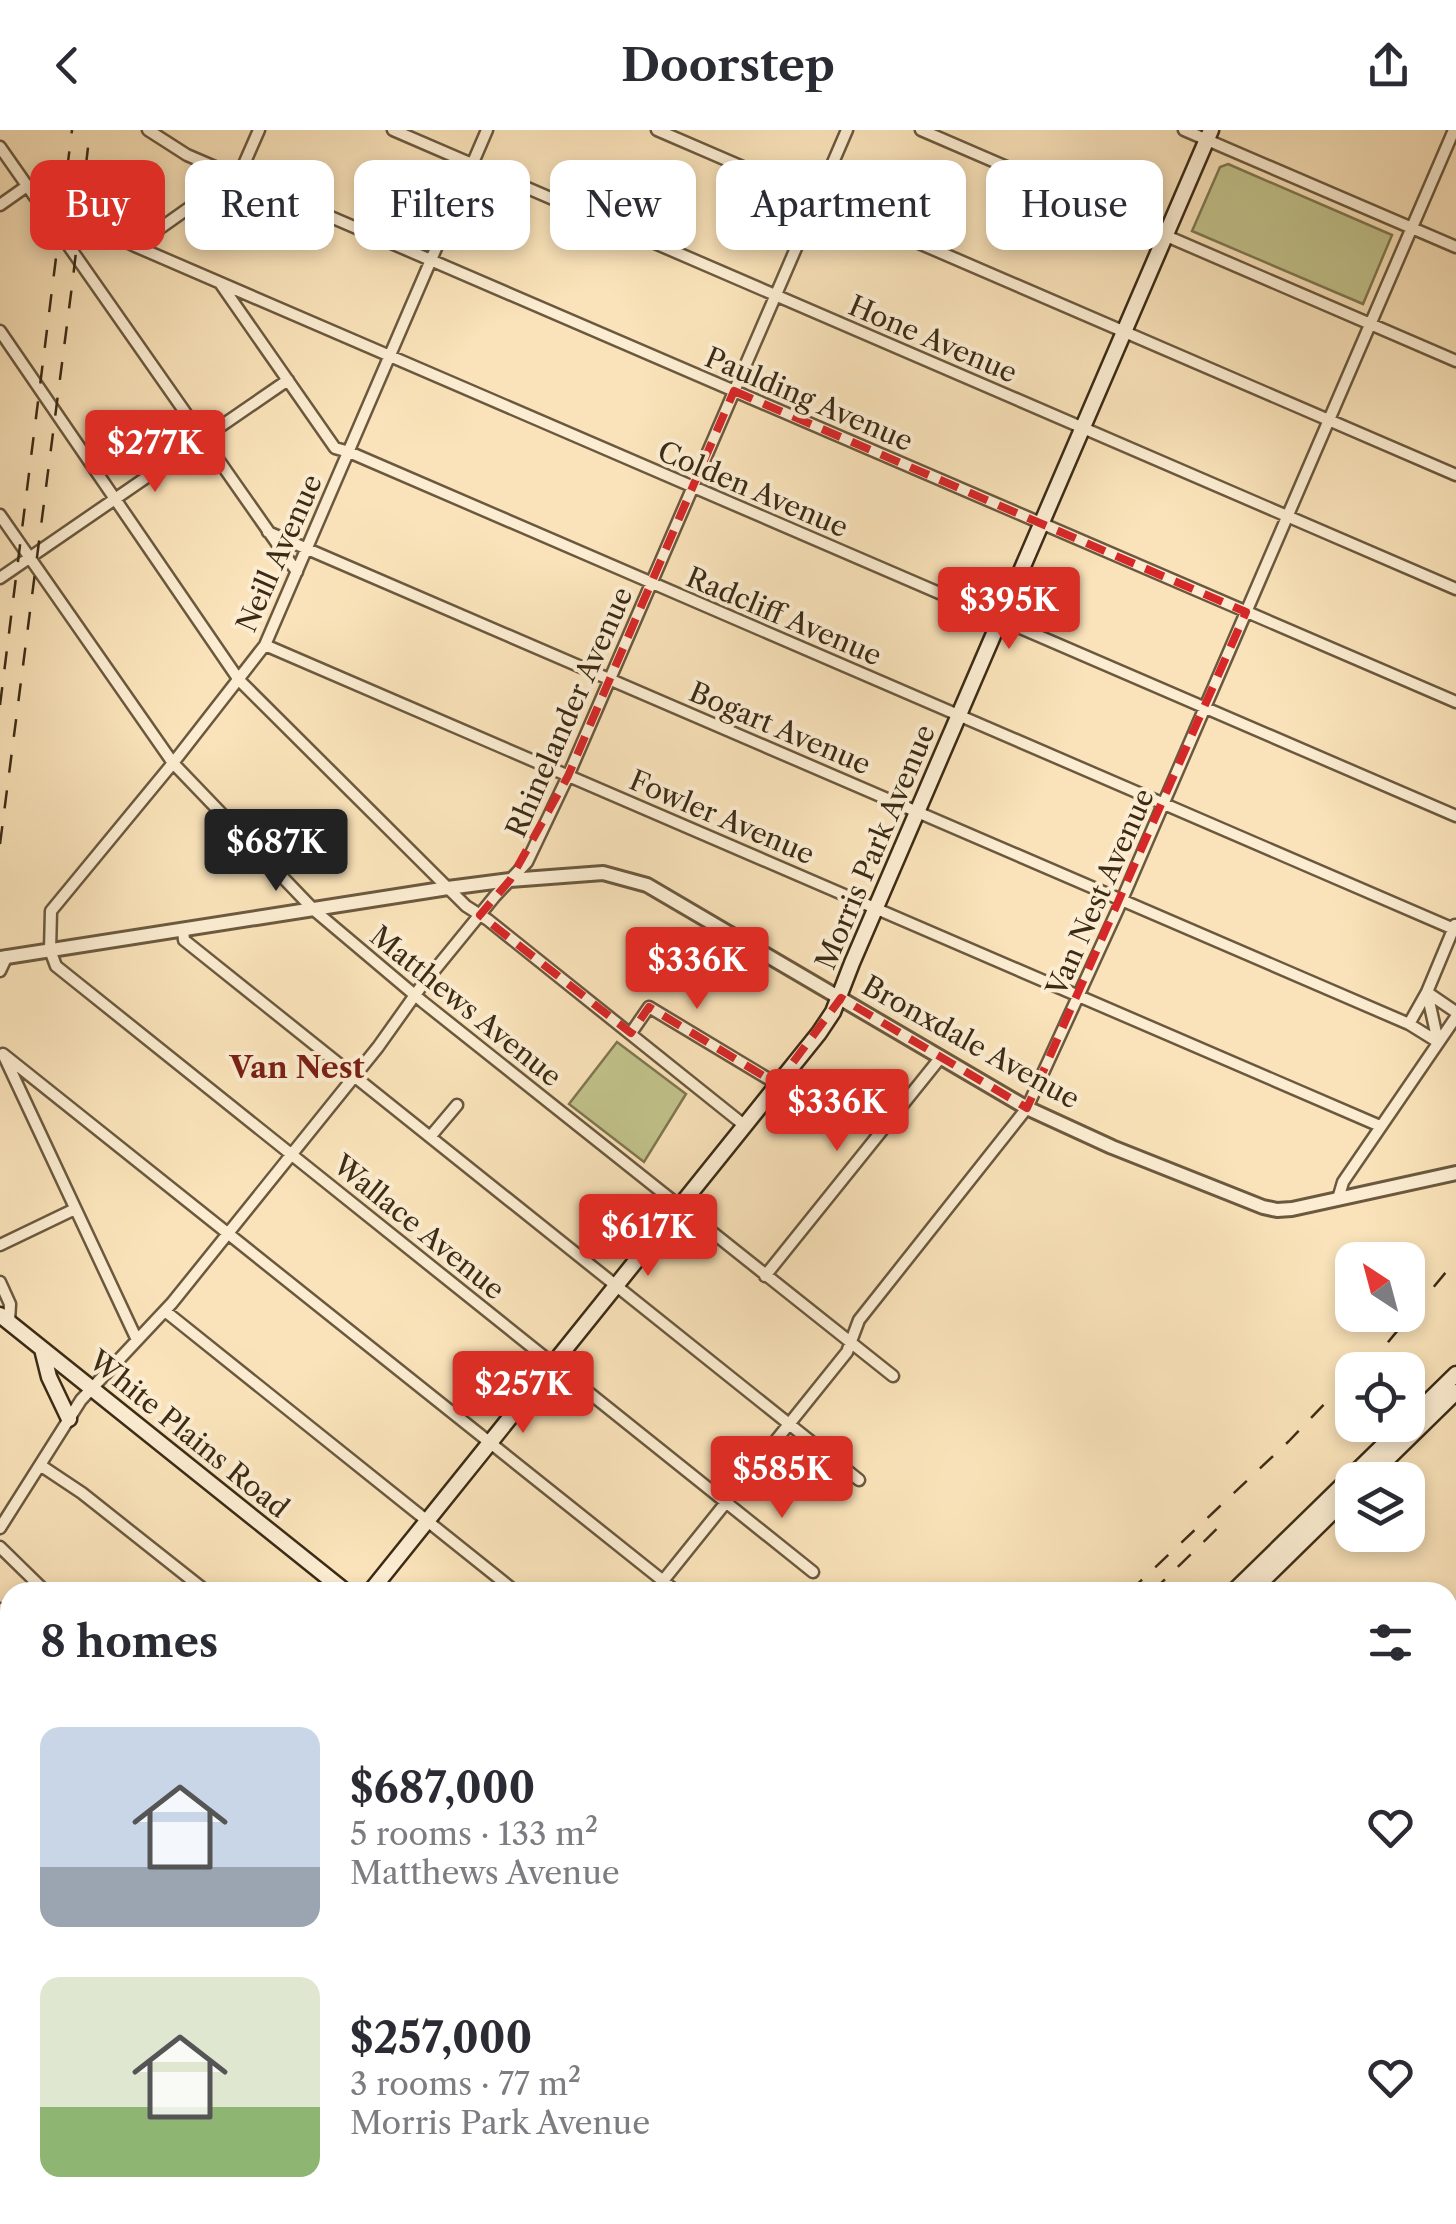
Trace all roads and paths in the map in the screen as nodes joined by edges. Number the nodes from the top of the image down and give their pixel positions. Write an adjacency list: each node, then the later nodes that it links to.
1 (148, 130): 12 (street, Paulding Avenue)
2 (259, 130): 13 (street)
3 (393, 130): 14 (street, Hone Avenue)
4 (487, 130): 15 (street, Neill Avenue)
5 (657, 130): 16 (street)
6 (847, 130): 17 (street, Rhinelander Avenue)
7 (922, 130): 24 (street)
8 (1184, 130): 10 (street)
9 (1454, 130): 23 (street, Van Nest Avenue)
10 (1209, 135): 23 (street); 24 (main road, Morris Park Avenue)
11 (0, 147): 18 (street)
12 (197, 160)
13 (246, 160)
14 (463, 160)
15 (474, 160)
16 (727, 160)
17 (834, 160)
18 (27, 186): 20 (street, Colden Avenue); 21 (street)
19 (530, 189): 33 (street, Hone Avenue)
20 (30, 191)
21 (0, 206)
22 (334, 219): 31 (street, Paulding Avenue)
23 (1412, 228): 25 (street); 36 (street, Van Nest Avenue)
24 (1165, 236): 36 (street); 38 (main road, Morris Park Avenue)
25 (1456, 247)
26 (71, 250): 45 (street)
27 (144, 250): 32 (street, Colden Avenue)
28 (435, 250): 31 (street, Neill Avenue)
29 (795, 250): 33 (street, Rhinelander Avenue)
30 (936, 250): 38 (street)
31 (431, 260): 39 (street, Neill Avenue); 42 (street, Paulding Avenue)
32 (220, 282): 34 (street, Colden Avenue); 35 (street, Radcliff Avenue)
33 (776, 295): 42 (street, Rhinelander Avenue); 44 (street, Hone Avenue)
34 (254, 297): 35 (street); 39 (street, Colden Avenue)
35 (238, 309): 41 (street, Radcliff Avenue)
36 (1370, 324): 40 (street); 43 (street, Van Nest Avenue)
37 (0, 331): 49 (street)
38 (1124, 331): 43 (street); 44 (main road, Morris Park Avenue)
39 (390, 356): 46 (street, Neill Avenue); 48 (street, Colden Avenue)
40 (1456, 361)
41 (288, 380): 45 (street); 46 (street, Radcliff Avenue)
42 (734, 391): 48 (street, Rhinelander Avenue); 52 (street, Paulding Avenue)
43 (1328, 420): 47 (street); 51 (street, Van Nest Avenue)
44 (1082, 427): 51 (street, Hone Avenue); 52 (main road, Morris Park Avenue)
45 (202, 439): 49 (street); 53 (street)
46 (349, 452): 54 (street, Neill Avenue); 58 (street, Radcliff Avenue)
47 (1456, 475)
48 (693, 488): 58 (street, Rhinelander Avenue); 61 (street, Colden Avenue)
49 (116, 498): 55 (street); 63 (street)
50 (0, 515): 55 (street, Matthews Avenue)
51 (1288, 516): 59 (street, Hone Avenue); 60 (street, Van Nest Avenue)
52 (1041, 523): 60 (street, Paulding Avenue); 61 (main road, Morris Park Avenue)
53 (268, 532): 54 (street, Bogart Avenue); 56 (street)
54 (307, 549): 56 (street, Neill Avenue); 64 (street, Bogart Avenue)
55 (29, 558): 57 (street); 68 (street, Matthews Avenue)
56 (297, 572): 62 (street, Neill Avenue)
57 (0, 578)
58 (651, 584): 64 (street, Rhinelander Avenue); 67 (street, Radcliff Avenue)
59 (1456, 588)
60 (1246, 612): 65 (street, Paulding Avenue); 66 (street, Van Nest Avenue)
61 (1000, 620): 66 (street, Colden Avenue); 67 (main road, Morris Park Avenue)
62 (265, 645): 63 (street, Neill Avenue); 69 (street, Fowler Avenue)
63 (240, 680): 68 (street, Neill Avenue); 74 (street)
64 (610, 680): 69 (street, Rhinelander Avenue); 71 (street, Bogart Avenue)
65 (1456, 702)
66 (1204, 708): 70 (street, Van Nest Avenue); 72 (street, Colden Avenue)
67 (958, 716): 70 (street, Radcliff Avenue); 71 (main road, Morris Park Avenue)
68 (173, 764): 77 (street, Matthews Avenue); 81 (street, Neill Avenue)
69 (568, 776): 73 (street, Rhinelander Avenue); 76 (street, Fowler Avenue)
70 (1163, 804): 75 (street, Van Nest Avenue); 79 (street, Radcliff Avenue)
71 (917, 811): 75 (street, Bogart Avenue); 76 (main road, Morris Park Avenue)
72 (1456, 816)
73 (510, 880): 74 (street, Bronxdale Avenue); 78 (street, Rhinelander Avenue); 86 (street, Bronxdale Avenue)
74 (448, 888): 77 (street, Bronxdale Avenue); 78 (street)
75 (1122, 900): 87 (street, Van Nest Avenue); 89 (street, Bogart Avenue)
76 (876, 908): 86 (main road, Morris Park Avenue); 87 (street, Fowler Avenue)
77 (314, 910): 80 (street, Bronxdale Avenue); 85 (street, Matthews Avenue)
78 (480, 915): 85 (street, Rhinelander Avenue); 90 (street)
79 (1455, 927): 84 (street)
80 (184, 930): 81 (street, Bronxdale Avenue); 94 (street)
81 (50, 950): 82 (street, Bronxdale Avenue); 101 (street, Wallace Avenue)
82 (4, 957): 83 (street)
83 (0, 972)
84 (1427, 992): 88 (street); 89 (street); 91 (street)
85 (415, 996): 94 (street, Rhinelander Avenue); 104 (street, Matthews Avenue)
86 (838, 996): 93 (street, Bronxdale Avenue); 95 (main road, Morris Park Avenue)
87 (1080, 996): 97 (street, Van Nest Avenue); 99 (street, Fowler Avenue)
88 (1456, 1014): 91 (street)
89 (1409, 1024): 91 (street, Bogart Avenue)
90 (630, 1033): 95 (street); 98 (street)
91 (1438, 1042): 99 (street)
92 (1, 1051): 105 (street); 106 (street)
93 (941, 1057): 97 (street, Bronxdale Avenue); 108 (street)
94 (354, 1076): 100 (street); 101 (street, Rhinelander Avenue)
95 (777, 1084): 98 (main road, Morris Park Avenue)
96 (457, 1105): 100 (street)
97 (1027, 1108): 103 (street, Bronxdale Avenue); 114 (street, Van Nest Avenue)
98 (744, 1125): 104 (main road, Morris Park Avenue)
99 (1380, 1126): 103 (street)
100 (430, 1137): 110 (street)
101 (292, 1154): 106 (street, Rhinelander Avenue); 116 (street, Wallace Avenue)
102 (1456, 1173): 103 (street, Bronxdale Avenue)
103 (1338, 1199)
104 (679, 1207): 108 (street, Matthews Avenue); 110 (main road, Morris Park Avenue)
105 (75, 1209): 107 (street); 113 (street)
106 (228, 1233): 111 (street, Rhinelander Avenue); 124 (street)
107 (0, 1245)
108 (765, 1276): 114 (street, Matthews Avenue)
109 (0, 1282): 112 (street)
110 (616, 1286): 116 (main road, Morris Park Avenue); 123 (street)
111 (165, 1311): 113 (street, Rhinelander Avenue); 132 (street)
112 (4, 1318): 115 (main road, White Plains Road)
113 (137, 1340): 119 (street, Rhinelander Avenue)
114 (850, 1344): 118 (street, Matthews Avenue); 123 (street, Van Nest Avenue)
115 (42, 1348): 119 (main road, White Plains Road); 122 (main road)
116 (553, 1364): 124 (main road, Morris Park Avenue); 130 (street, Wallace Avenue)
117 (1456, 1374): 120 (main road)
118 (893, 1376)
119 (91, 1388): 122 (street, Rhinelander Avenue); 140 (main road, White Plains Road)
120 (1447, 1395): 121 (main road); 127 (main road)
121 (1425, 1410)
122 (69, 1418): 128 (street, Rhinelander Avenue)
123 (788, 1424): 129 (street); 130 (street, Van Nest Avenue)
124 (490, 1442): 132 (main road, Morris Park Avenue); 137 (street)
125 (1390, 1442): 126 (main road)
126 (1373, 1462)
127 (1383, 1462)
128 (40, 1465): 133 (street, Rhinelander Avenue); 139 (street)
129 (859, 1480)
130 (726, 1502): 136 (street, Wallace Avenue); 137 (street, Van Nest Avenue)
131 (1335, 1503): 135 (main road)
132 (427, 1521): 141 (main road, Morris Park Avenue); 142 (street)
133 (1, 1524)
134 (0, 1547): 138 (street)
135 (1279, 1556): 143 (main road); 144 (main road)
136 (812, 1572)
137 (663, 1581)
138 (36, 1582)
139 (193, 1582)
140 (334, 1582)
141 (378, 1582)
142 (503, 1582)
143 (1246, 1582)
144 (1259, 1582)

